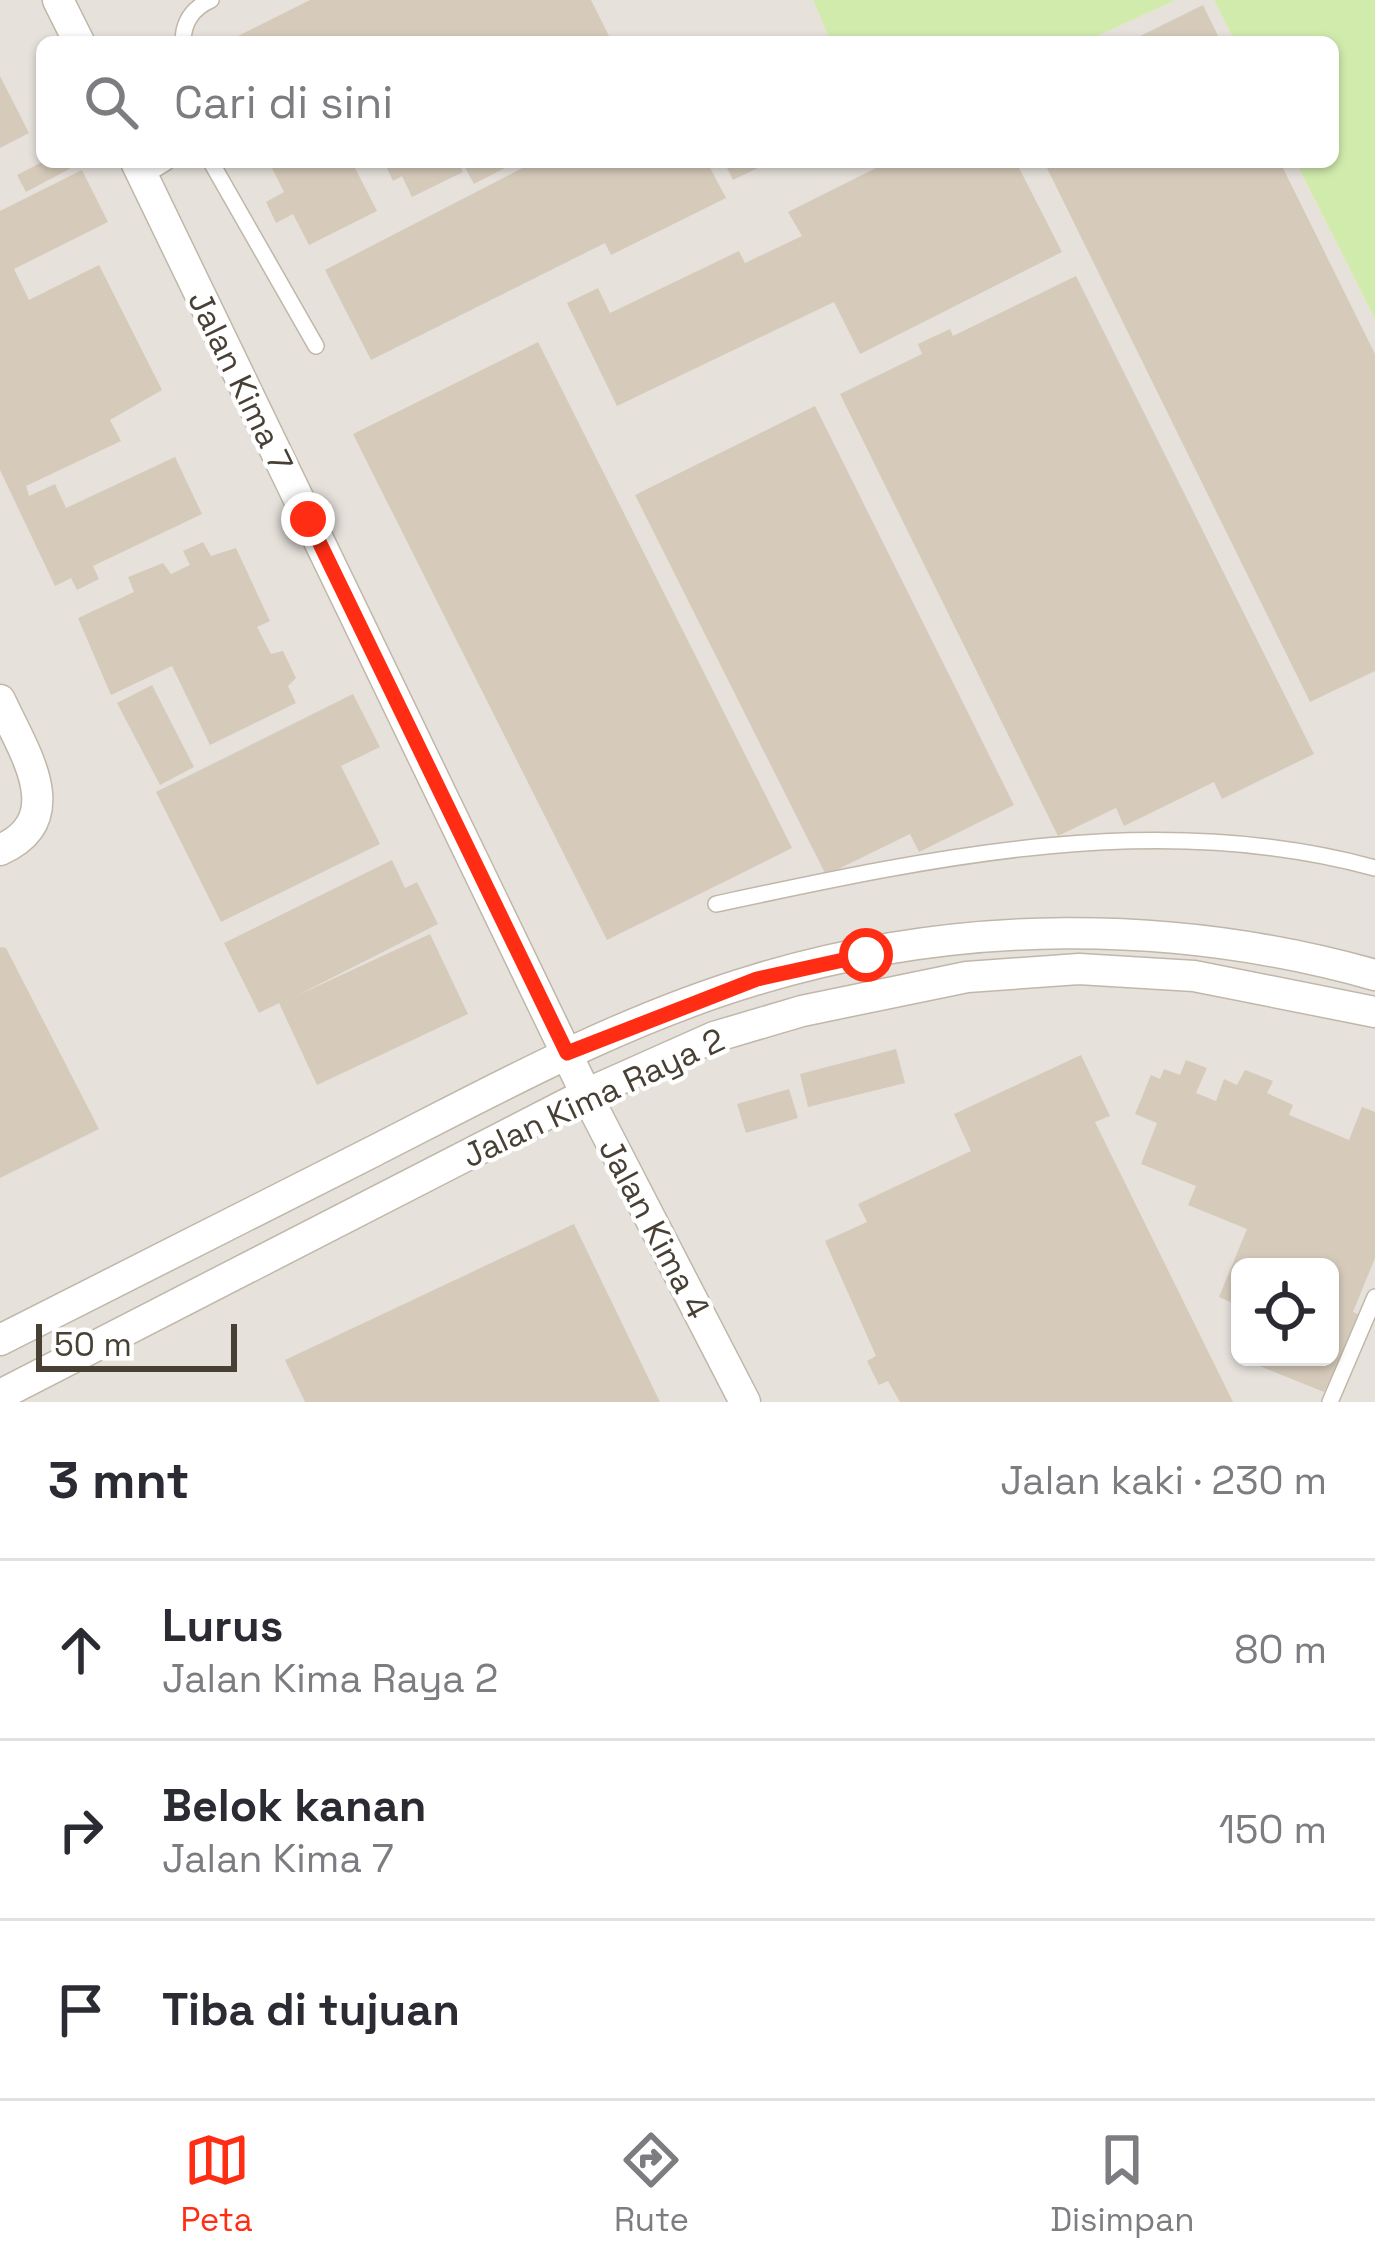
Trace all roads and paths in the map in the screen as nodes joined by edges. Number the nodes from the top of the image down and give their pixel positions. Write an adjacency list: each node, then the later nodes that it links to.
1 (58, 0): 3 (street)
2 (211, 0): 4 (lane)
3 (76, 36)
4 (183, 36)
5 (149, 168): 14 (street, Jalan Kima 7)
6 (214, 168): 7 (lane)
7 (316, 346)
8 (0, 700): 9 (street)
9 (0, 850)
10 (1375, 868): 11 (lane)
11 (716, 904)
12 (1375, 975): 14 (street, Jalan Kima Raya 2)
13 (1375, 1012): 15 (street, Jalan Kima Raya 2)
14 (567, 1053): 15 (street, Jalan Kima 4); 17 (street, Jalan Kima Raya 2)
15 (586, 1094): 18 (street, Jalan Kima Raya 2); 19 (street, Jalan Kima 4)
16 (1375, 1297): 20 (lane)
17 (0, 1340)
18 (0, 1395)
19 (745, 1402)
20 (1330, 1402)

